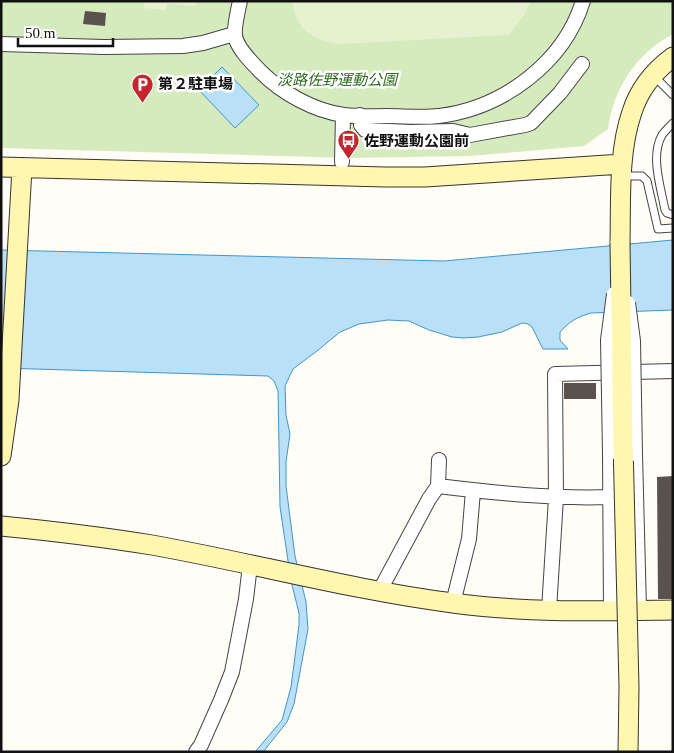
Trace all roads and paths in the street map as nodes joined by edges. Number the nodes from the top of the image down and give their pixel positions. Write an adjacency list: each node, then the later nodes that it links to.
1 (240, 1): 3 (street)
2 (583, 1): 10 (street)
3 (234, 34): 4 (street); 9 (street)
4 (1, 44)
5 (673, 57): 7 (street)
6 (582, 64): 10 (street)
7 (653, 75): 8 (lane); 15 (street)
8 (673, 95)
9 (343, 115): 10 (street); 12 (street)
10 (360, 115)
11 (673, 123): 16 (lane)
12 (342, 162)
13 (1, 167): 14 (street)
14 (22, 168): 15 (street); 20 (street)
15 (622, 170): 17 (lane); 18 (street)
16 (673, 215)
17 (673, 228)
18 (620, 243): 24 (street, bridge); 31 (street, bridge); 35 (street, bridge)
19 (673, 371): 25 (street)
20 (1, 456)
21 (438, 460): 22 (street)
22 (438, 486): 23 (street); 28 (street)
23 (473, 491): 25 (street); 29 (street)
24 (610, 497): 25 (street); 33 (street)
25 (556, 498): 30 (street)
26 (1, 526): 27 (street)
27 (250, 565): 28 (street); 34 (street)
28 (379, 592): 29 (street)
29 (453, 603): 30 (street)
30 (549, 610): 33 (street)
31 (639, 610): 32 (street); 33 (street)
32 (673, 610)
33 (610, 611)
34 (196, 752)
35 (628, 752)

